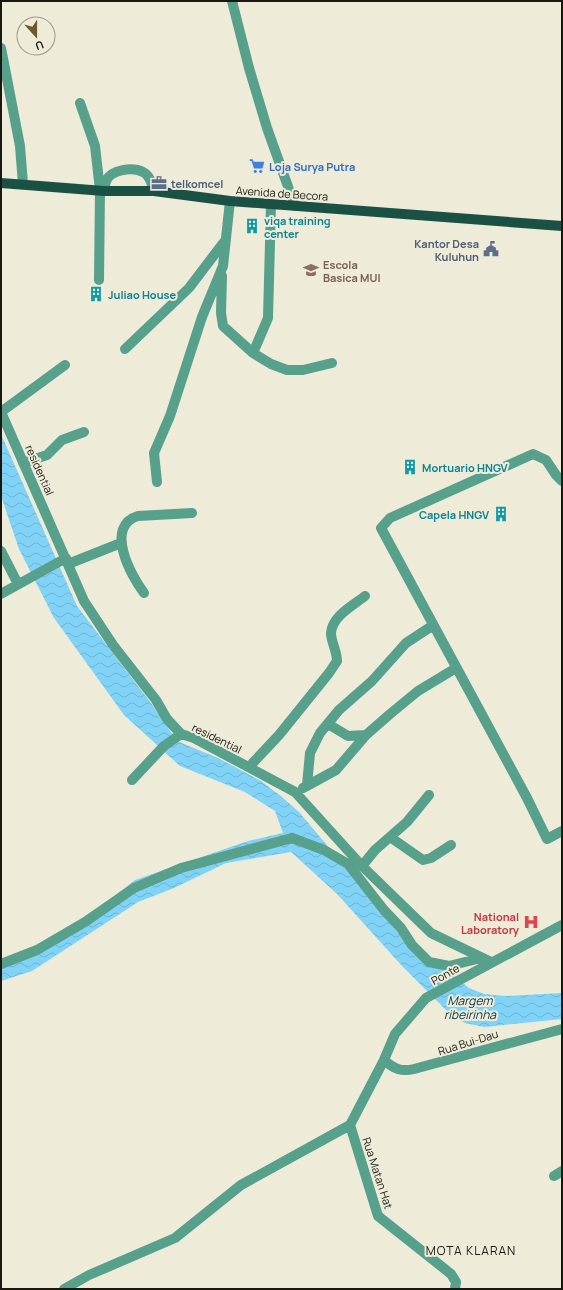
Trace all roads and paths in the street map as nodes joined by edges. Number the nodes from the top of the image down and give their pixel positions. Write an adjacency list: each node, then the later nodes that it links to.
1 (232, 1): 10 (street)
2 (1, 48): 5 (street)
3 (80, 103): 6 (street)
4 (1, 183): 5 (main road, Avenida de Becora)
5 (23, 184): 6 (main road, Avenida de Becora)
6 (102, 190): 7 (main road, Avenida de Becora); 7 (street); 14 (street)
7 (154, 191): 8 (main road, Avenida de Becora)
8 (230, 201): 9 (main road, Avenida de Becora); 12 (street)
9 (271, 204): 10 (main road, Avenida de Becora); 16 (street)
10 (296, 206): 11 (main road, Avenida de Becora)
11 (562, 226)
12 (225, 241): 13 (street); 15 (street)
13 (223, 266): 16 (street); 23 (street)
14 (99, 280)
15 (125, 348)
16 (253, 353): 17 (street)
17 (332, 363)
18 (65, 365): 19 (street)
19 (1, 412): 21 (street, residential)
20 (84, 432): 21 (street)
21 (23, 463): 27 (street, residential)
22 (562, 481): 32 (street)
23 (157, 482)
24 (192, 513): 25 (street)
25 (120, 543): 27 (street); 29 (street)
26 (1, 551): 28 (street)
27 (65, 561): 28 (street); 35 (street, residential)
28 (23, 582): 30 (street)
29 (144, 593)
30 (1, 594)
31 (365, 596): 37 (street)
32 (432, 626): 33 (street); 34 (street)
33 (456, 668): 36 (street); 42 (street)
34 (328, 724): 36 (street); 39 (street)
35 (181, 734): 37 (street, residential); 38 (street)
36 (366, 735): 39 (street)
37 (249, 767): 40 (street, residential)
38 (132, 780)
39 (307, 785): 40 (street)
40 (295, 792): 45 (street, residential)
41 (429, 795): 43 (street)
42 (562, 831)
43 (390, 837): 44 (street); 45 (street)
44 (451, 845)
45 (362, 866): 47 (street, residential)
46 (562, 925): 48 (street, Ponte)
47 (481, 958): 48 (street, residential); 49 (street)
48 (491, 962): 51 (street, Ponte)
49 (1, 964)
50 (562, 1029): 51 (street, Rua Bui-Dau)
51 (384, 1060): 52 (street)
52 (350, 1125): 53 (street); 54 (street, Rua Matan Hat)
53 (64, 1289)
54 (455, 1289)

